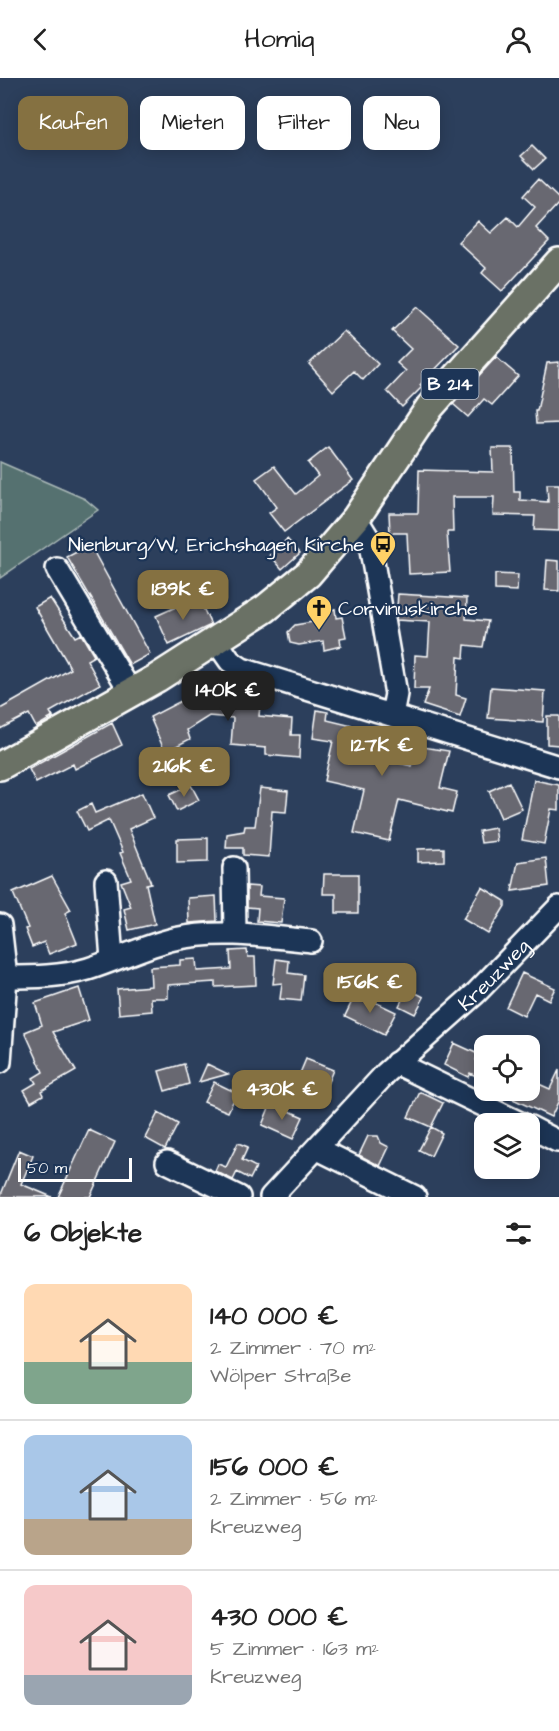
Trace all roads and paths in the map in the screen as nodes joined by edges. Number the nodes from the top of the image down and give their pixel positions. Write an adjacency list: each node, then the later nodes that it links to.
1 (559, 262): 2 (main road, B 214)
2 (356, 518): 4 (main road, B 214); 6 (street)
3 (57, 569): 5 (street)
4 (216, 641): 5 (main road, B 214); 6 (street)
5 (132, 694): 7 (main road, B 214)
6 (392, 715): 8 (street)
7 (0, 766)
8 (559, 767)
9 (234, 868): 13 (street)
10 (106, 881): 15 (street)
11 (559, 907): 18 (street, Kreuzweg)
12 (0, 925): 16 (street)
13 (235, 933): 14 (street); 15 (street)
14 (311, 941)
15 (112, 959): 16 (street)
16 (6, 977): 17 (street)
17 (0, 1062)
18 (396, 1063): 19 (street); 22 (street, Kreuzweg)
19 (499, 1113)
20 (540, 1132): 21 (street)
21 (557, 1141)
22 (318, 1149): 25 (street, Kreuzweg); 26 (street)
23 (167, 1162): 24 (street)
24 (239, 1197)
25 (271, 1197)
26 (415, 1197)

